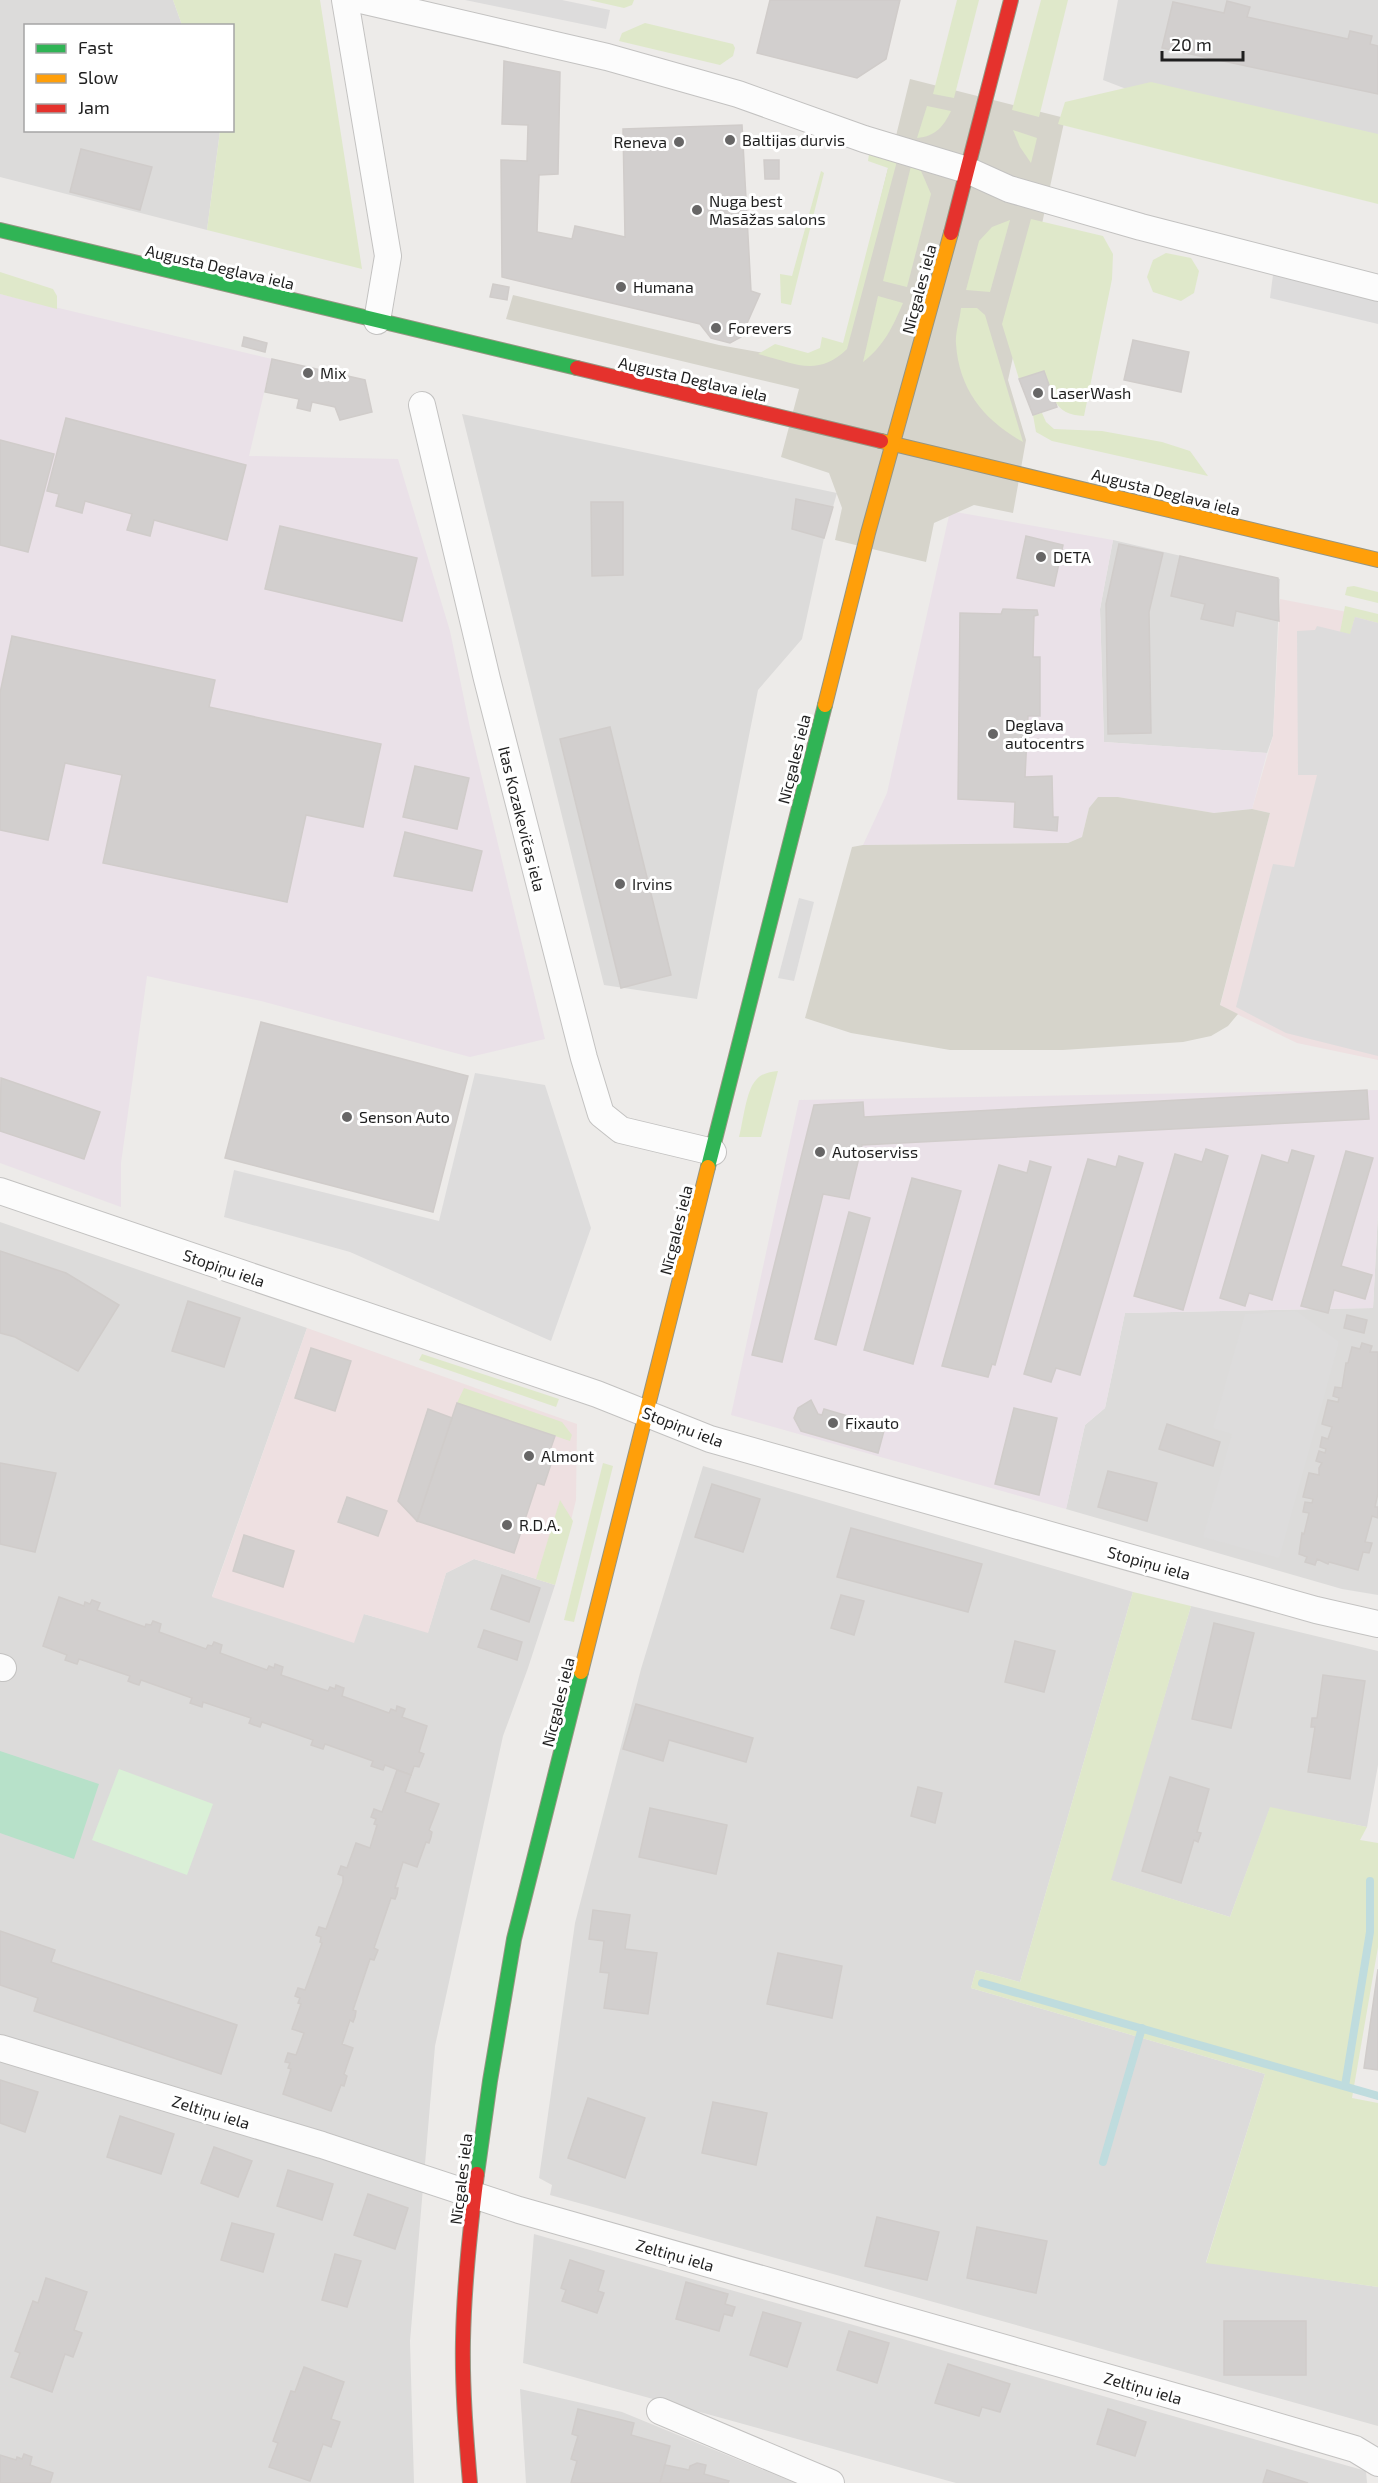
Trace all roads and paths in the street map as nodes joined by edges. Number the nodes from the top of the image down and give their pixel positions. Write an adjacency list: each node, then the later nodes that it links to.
1 (345, 0): 7 (street)
2 (361, 0): 4 (street)
3 (1011, 0): 4 (street, Nīcgales iela)
4 (966, 170): 6 (street); 9 (street, Nīcgales iela)
5 (0, 230): 7 (street, Augusta Deglava iela)
6 (1378, 288)
7 (377, 321): 9 (street, Augusta Deglava iela)
8 (422, 405): 11 (street, Itas Kozakevičas iela)
9 (894, 443): 10 (street, Augusta Deglava iela); 11 (street, Nīcgales iela)
10 (1378, 560)
11 (713, 1152): 13 (street, Nīcgales iela)
12 (0, 1191): 13 (street, Stopiņu iela)
13 (646, 1412): 14 (street, Stopiņu iela); 16 (street, Nīcgales iela)
14 (1378, 1624)
15 (0, 2048): 16 (street, Zeltiņu iela)
16 (474, 2196): 18 (street, Zeltiņu iela); 19 (street, Nīcgales iela)
17 (660, 2411): 20 (street)
18 (1378, 2463)
19 (470, 2483)
20 (831, 2483)

